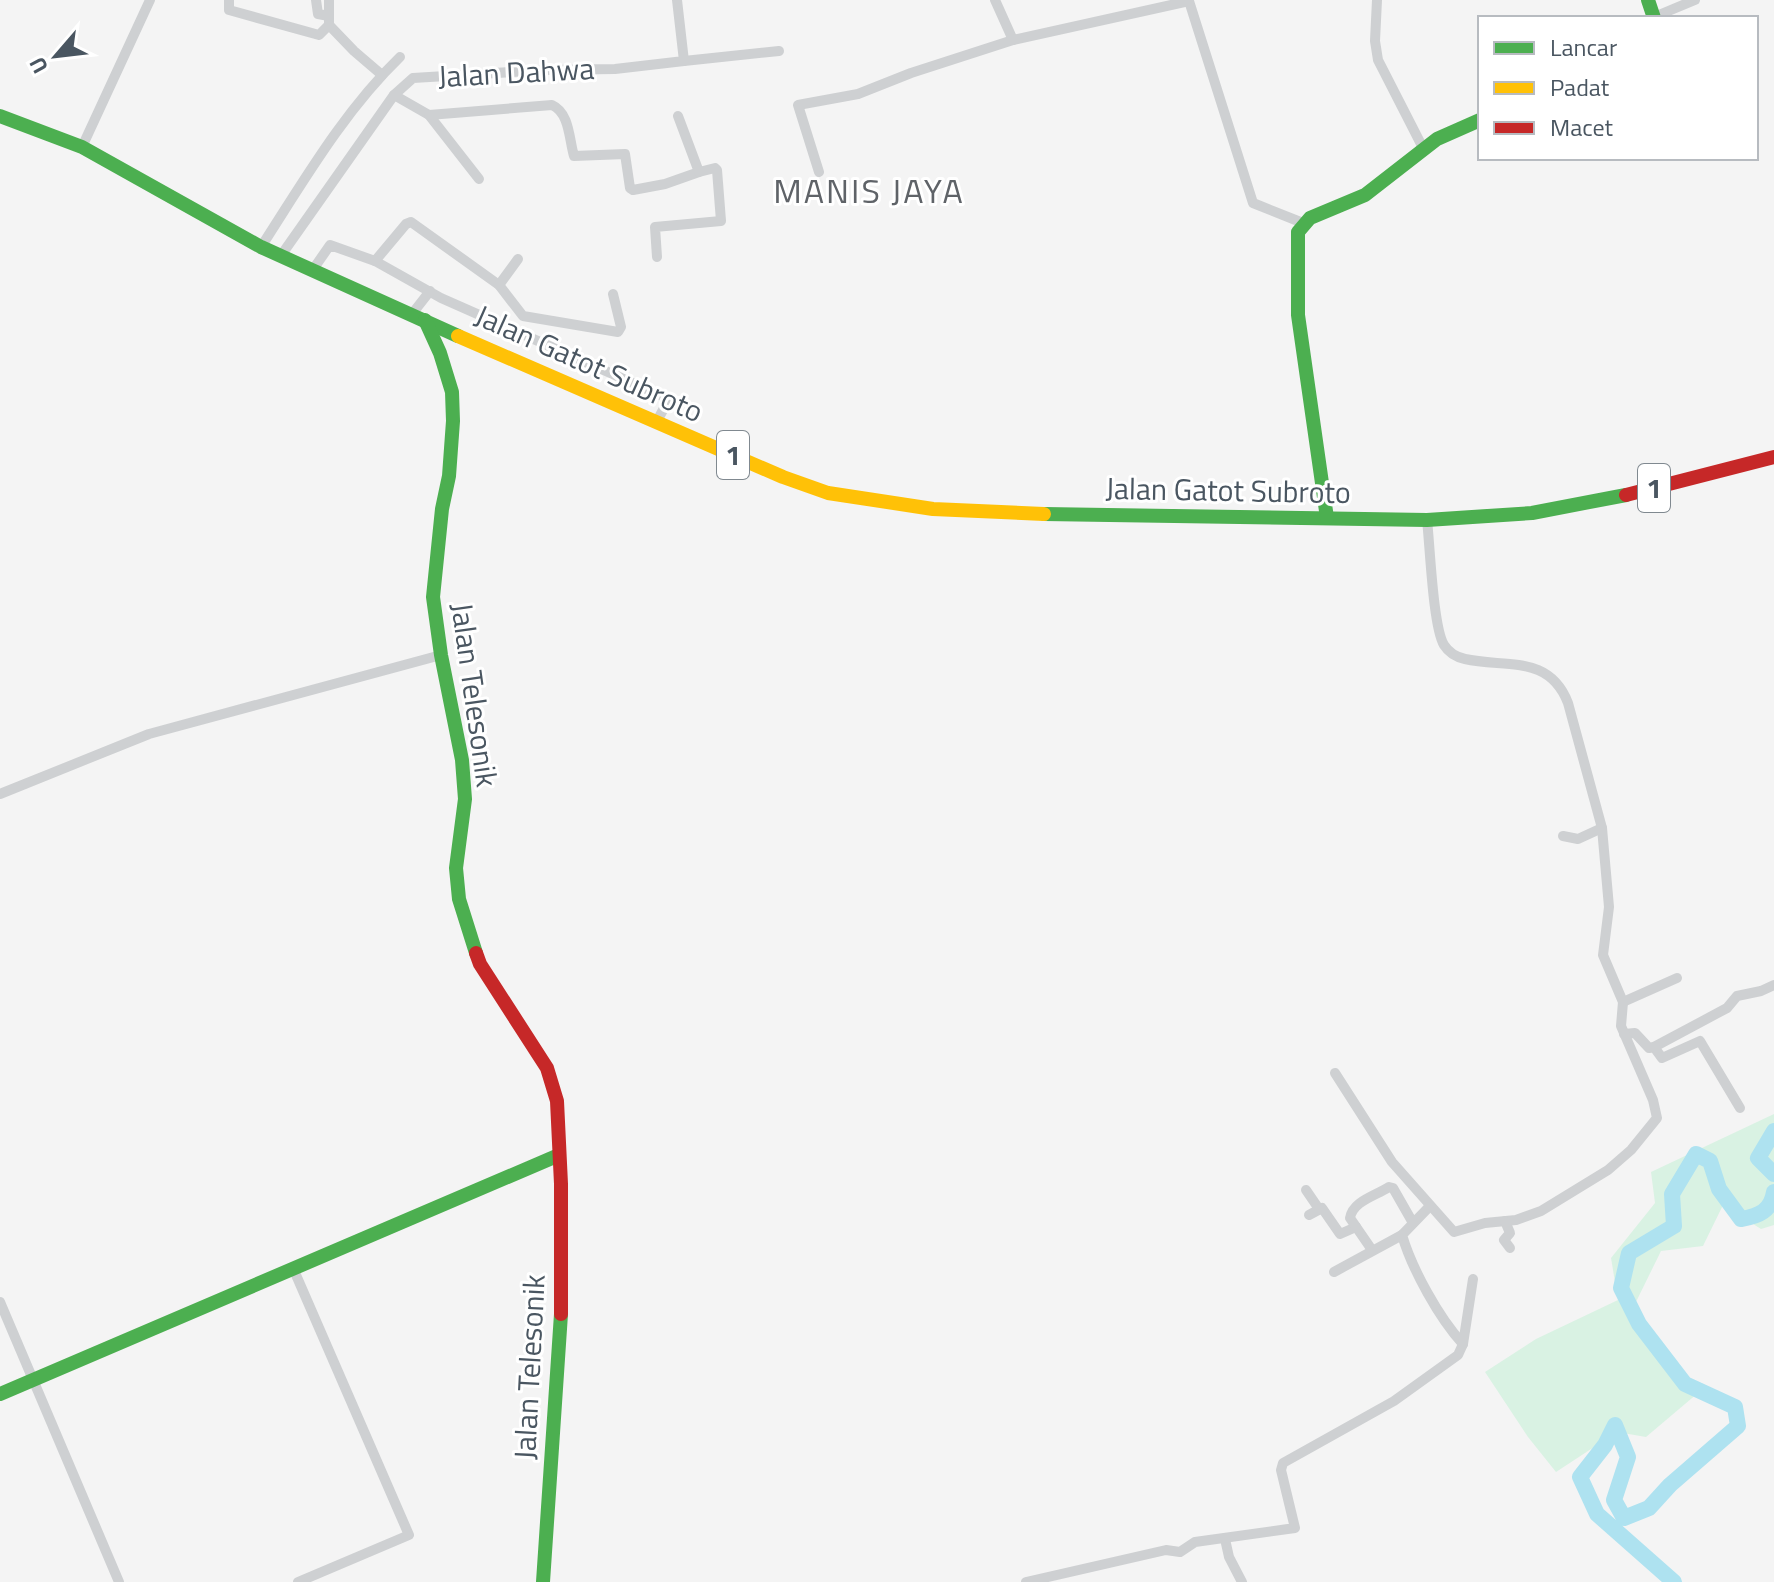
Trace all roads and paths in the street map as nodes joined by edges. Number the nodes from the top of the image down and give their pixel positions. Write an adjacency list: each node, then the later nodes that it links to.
1 (150, 0): 21 (street)
2 (229, 0): 10 (street)
3 (316, 0): 10 (street)
4 (329, 0): 10 (street)
5 (677, 0): 14 (street)
6 (995, 0): 11 (street)
7 (1377, 0): 22 (street)
8 (1695, 0): 9 (street)
9 (1656, 16)
10 (329, 21): 15 (street)
11 (1013, 40): 24 (street); 26 (street)
12 (779, 51): 14 (street, Jalan Dahwa)
13 (400, 57): 15 (street)
14 (684, 61): 16 (street, Jalan Dahwa)
15 (382, 75): 27 (street)
16 (394, 95): 17 (street); 28 (street, Jalan Dahwa)
17 (429, 115): 23 (street); 25 (street)
18 (0, 116): 21 (main road, Jalan Gatot Subroto / 1)
19 (678, 116): 23 (street)
20 (1478, 121): 22 (main road)
21 (82, 147): 27 (main road, Jalan Gatot Subroto / 1)
22 (1423, 148): 26 (main road)
23 (699, 172): 29 (street)
24 (819, 172)
25 (479, 179)
26 (1303, 223): 39 (main road)
27 (261, 247): 28 (main road, Jalan Gatot Subroto / 1)
28 (280, 257): 32 (main road, Jalan Gatot Subroto / 1)
29 (657, 257)
30 (518, 259): 33 (street)
31 (375, 261): 32 (street); 33 (street); 34 (street)
32 (312, 271): 36 (main road, Jalan Gatot Subroto / 1)
33 (499, 285): 35 (street)
34 (430, 291): 36 (street); 37 (street)
35 (613, 294)
36 (418, 317): 37 (main road, Jalan Gatot Subroto / 1); 41 (main road, Jalan Telesonik)
37 (657, 421): 39 (main road, Jalan Gatot Subroto / 1)
38 (1774, 457): 40 (main road, Jalan Gatot Subroto / 1)
39 (1327, 518): 40 (main road, Jalan Gatot Subroto / 1)
40 (1427, 520): 43 (street)
41 (441, 655): 42 (street); 52 (main road, Jalan Telesonik)
42 (0, 794)
43 (1602, 828): 44 (street); 47 (street)
44 (1563, 836)
45 (1677, 978): 47 (street)
46 (1773, 987): 49 (street)
47 (1623, 1002): 48 (street)
48 (1624, 1034): 49 (street); 55 (street)
49 (1654, 1047): 51 (street)
50 (1335, 1073): 54 (street)
51 (1740, 1108)
52 (559, 1155): 63 (main road); 73 (main road, Jalan Telesonik)
53 (1306, 1190): 57 (street)
54 (1429, 1207): 56 (street); 58 (street)
55 (1505, 1221): 58 (street); 61 (street)
56 (1413, 1223): 57 (street); 59 (street)
57 (1356, 1227): 62 (street)
58 (1475, 1227): 60 (street)
59 (1402, 1235): 62 (street); 67 (street)
60 (1482, 1238)
61 (1510, 1248)
62 (1372, 1250): 64 (street)
63 (293, 1268): 68 (main road); 72 (street)
64 (1334, 1272)
65 (1473, 1279): 67 (street)
66 (0, 1302): 68 (street)
67 (1463, 1344): 70 (street)
68 (32, 1380): 69 (main road); 71 (street)
69 (0, 1394)
70 (1225, 1539): 74 (street); 75 (street)
71 (119, 1582)
72 (298, 1582)
73 (543, 1582)
74 (1026, 1582)
75 (1242, 1582)

